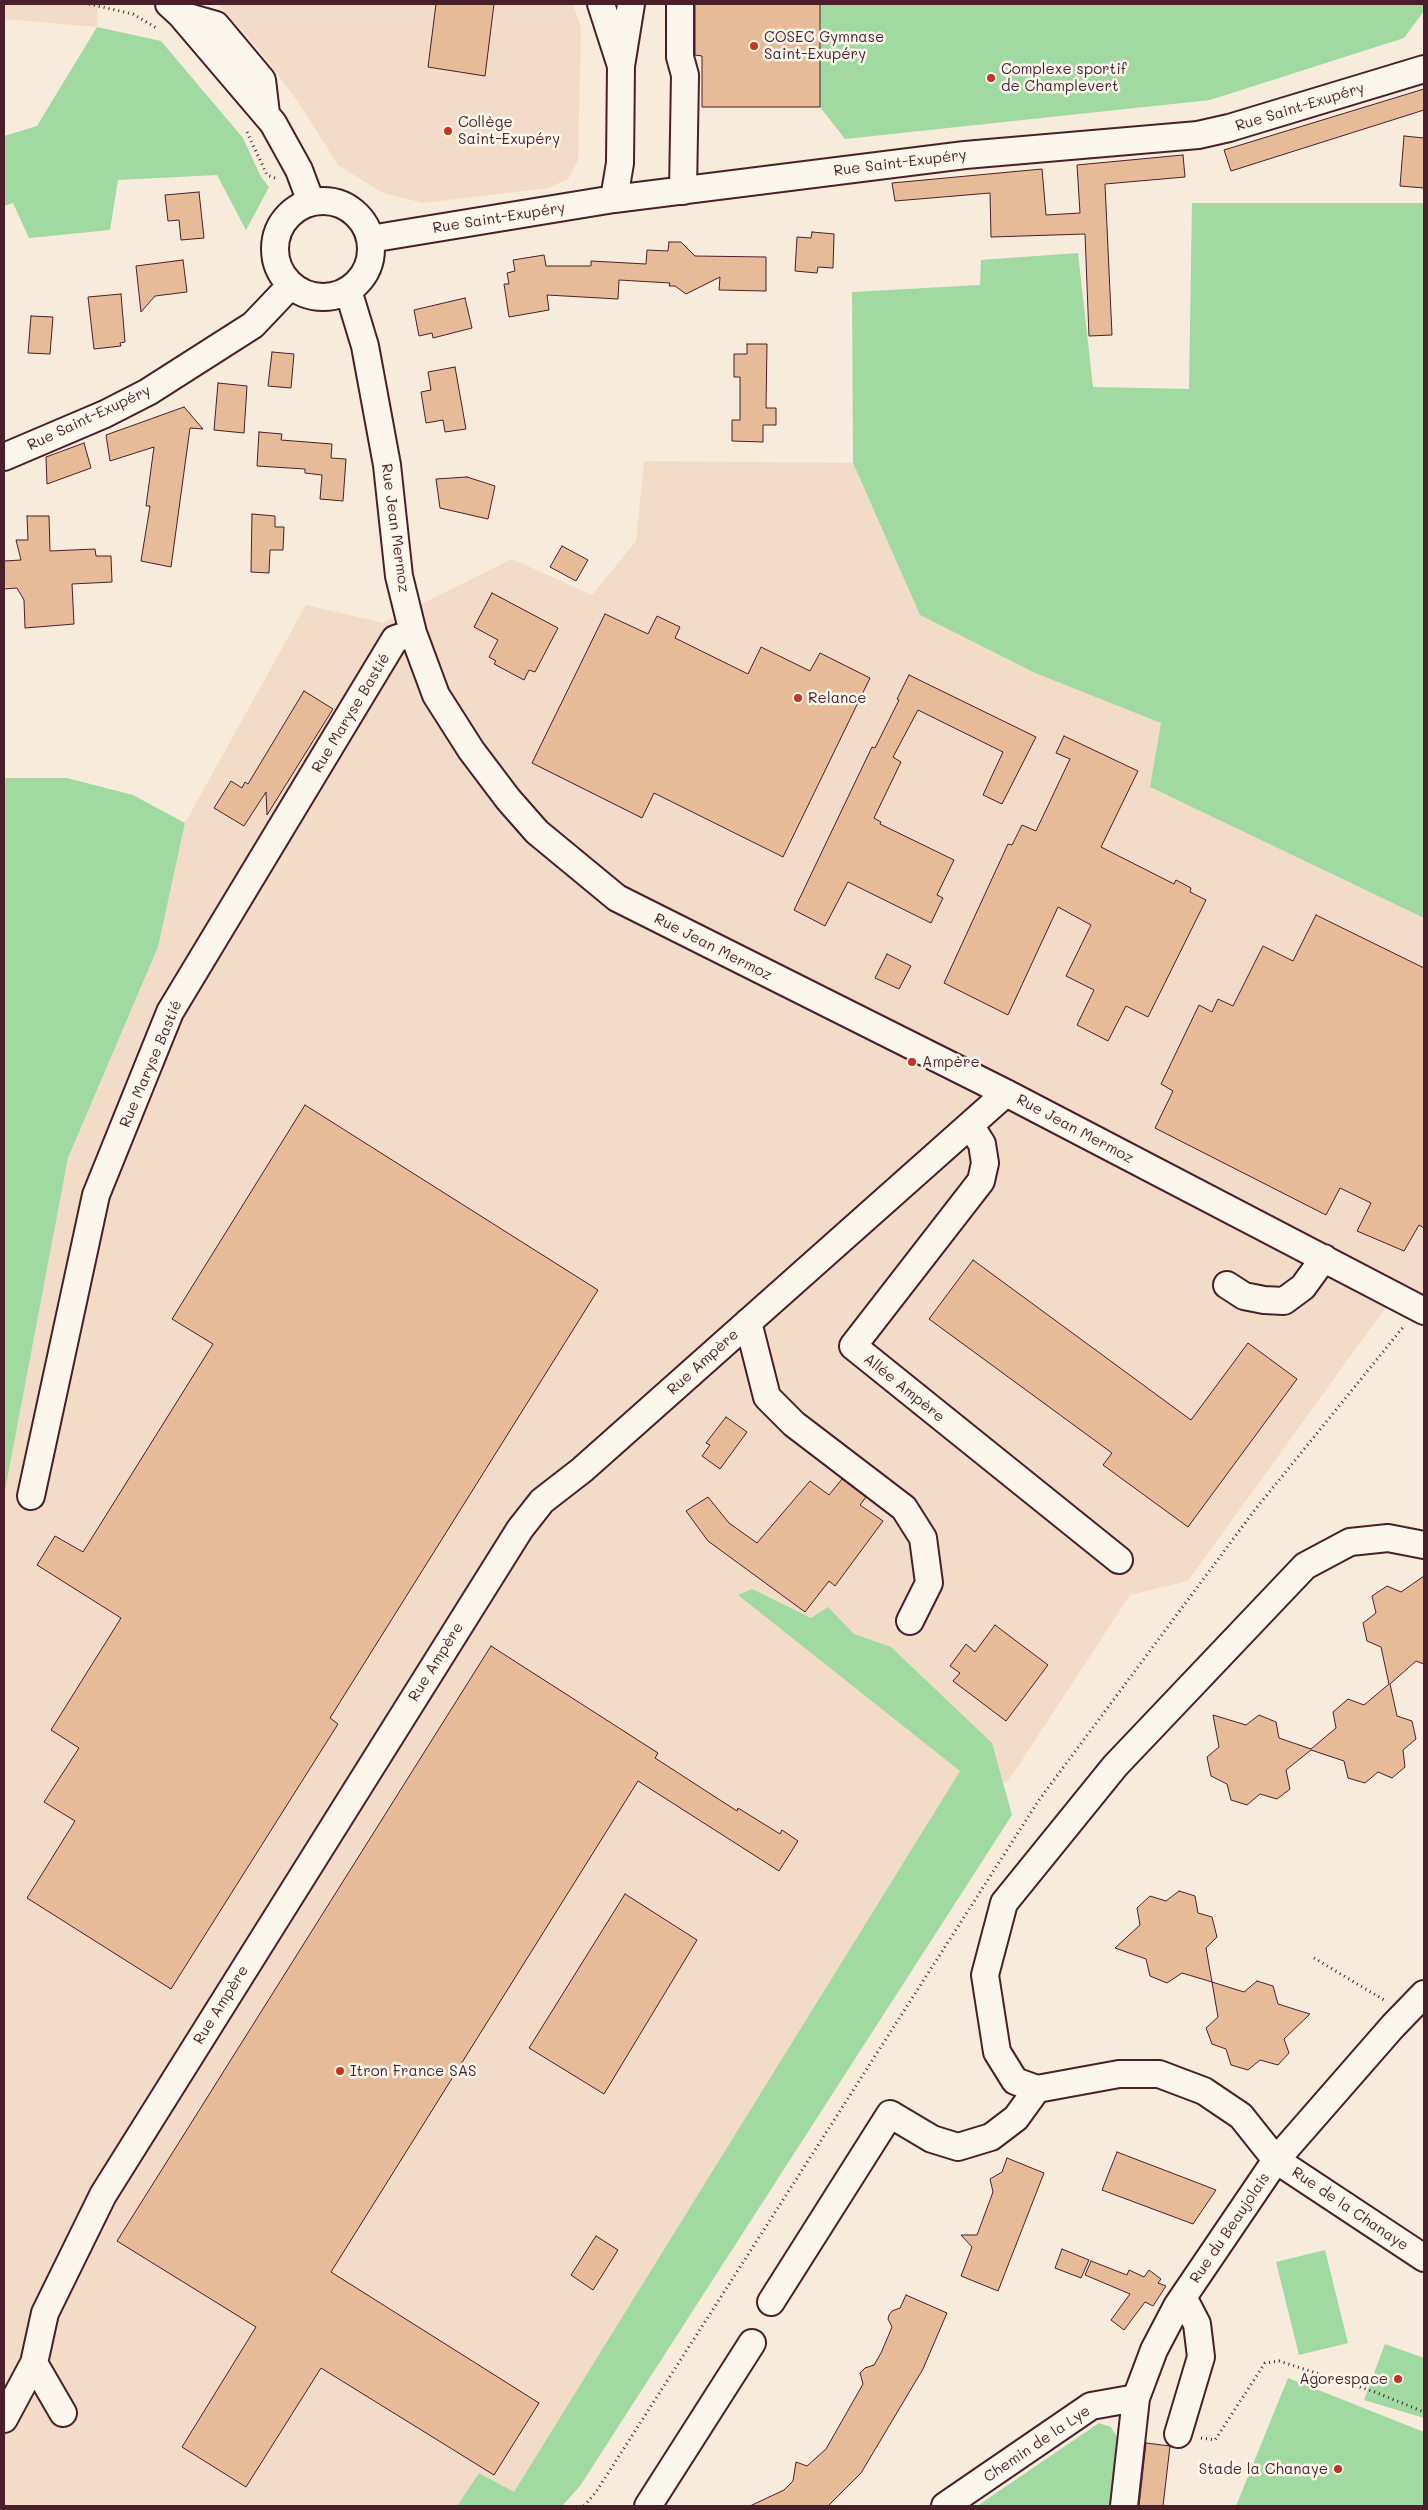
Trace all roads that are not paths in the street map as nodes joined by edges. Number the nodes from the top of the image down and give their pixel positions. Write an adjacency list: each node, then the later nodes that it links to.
1 (601, 4): 5 (street)
2 (631, 4): 5 (street)
3 (680, 4): 7 (street)
4 (175, 9): 9 (street)
5 (621, 66): 8 (street)
6 (1424, 69): 7 (street, Rue Saint-Exupéry)
7 (683, 190): 8 (street, Rue Saint-Exupéry)
8 (614, 199): 10 (street, Rue Saint-Exupéry)
9 (311, 202): 10 (street); 11 (street)
10 (370, 239): 12 (street)
11 (291, 285): 12 (street); 13 (street, Rue Saint-Exupéry)
12 (348, 290): 14 (street, Rue Jean Mermoz)
13 (4, 457)
14 (413, 633): 15 (street, Rue Jean Mermoz); 21 (street, Rue Maryse Bastié)
15 (1006, 1093): 16 (street, Rue Ampère); 17 (street, Rue Jean Mermoz)
16 (970, 1125): 20 (street, Rue Ampère); 23 (street, Allée Ampère)
17 (1324, 1258): 18 (street); 19 (street, Rue Jean Mermoz)
18 (1227, 1285)
19 (1424, 1310)
20 (748, 1322): 24 (street); 32 (street, Rue Ampère)
21 (31, 1496)
22 (1424, 1545): 26 (street)
23 (1119, 1560)
24 (910, 1621)
25 (1424, 1994): 27 (street, Rue du Beaujolais)
26 (1037, 2089): 27 (street, Rue de la Chanaye); 30 (street)
27 (1276, 2160): 28 (street, Rue de la Chanaye); 29 (street, Rue du Beaujolais)
28 (1424, 2258)
29 (1183, 2297): 33 (street, Rue du Beaujolais); 36 (street)
30 (771, 2302)
31 (752, 2343): 37 (street)
32 (34, 2363): 34 (street); 35 (street, Rue Ampère)
33 (1136, 2398): 38 (street, Chemin de la Lye); 39 (street, Rue du Beaujolais)
34 (63, 2413)
35 (4, 2419)
36 (1178, 2434)
37 (648, 2506)
38 (945, 2506)
39 (1124, 2506)

